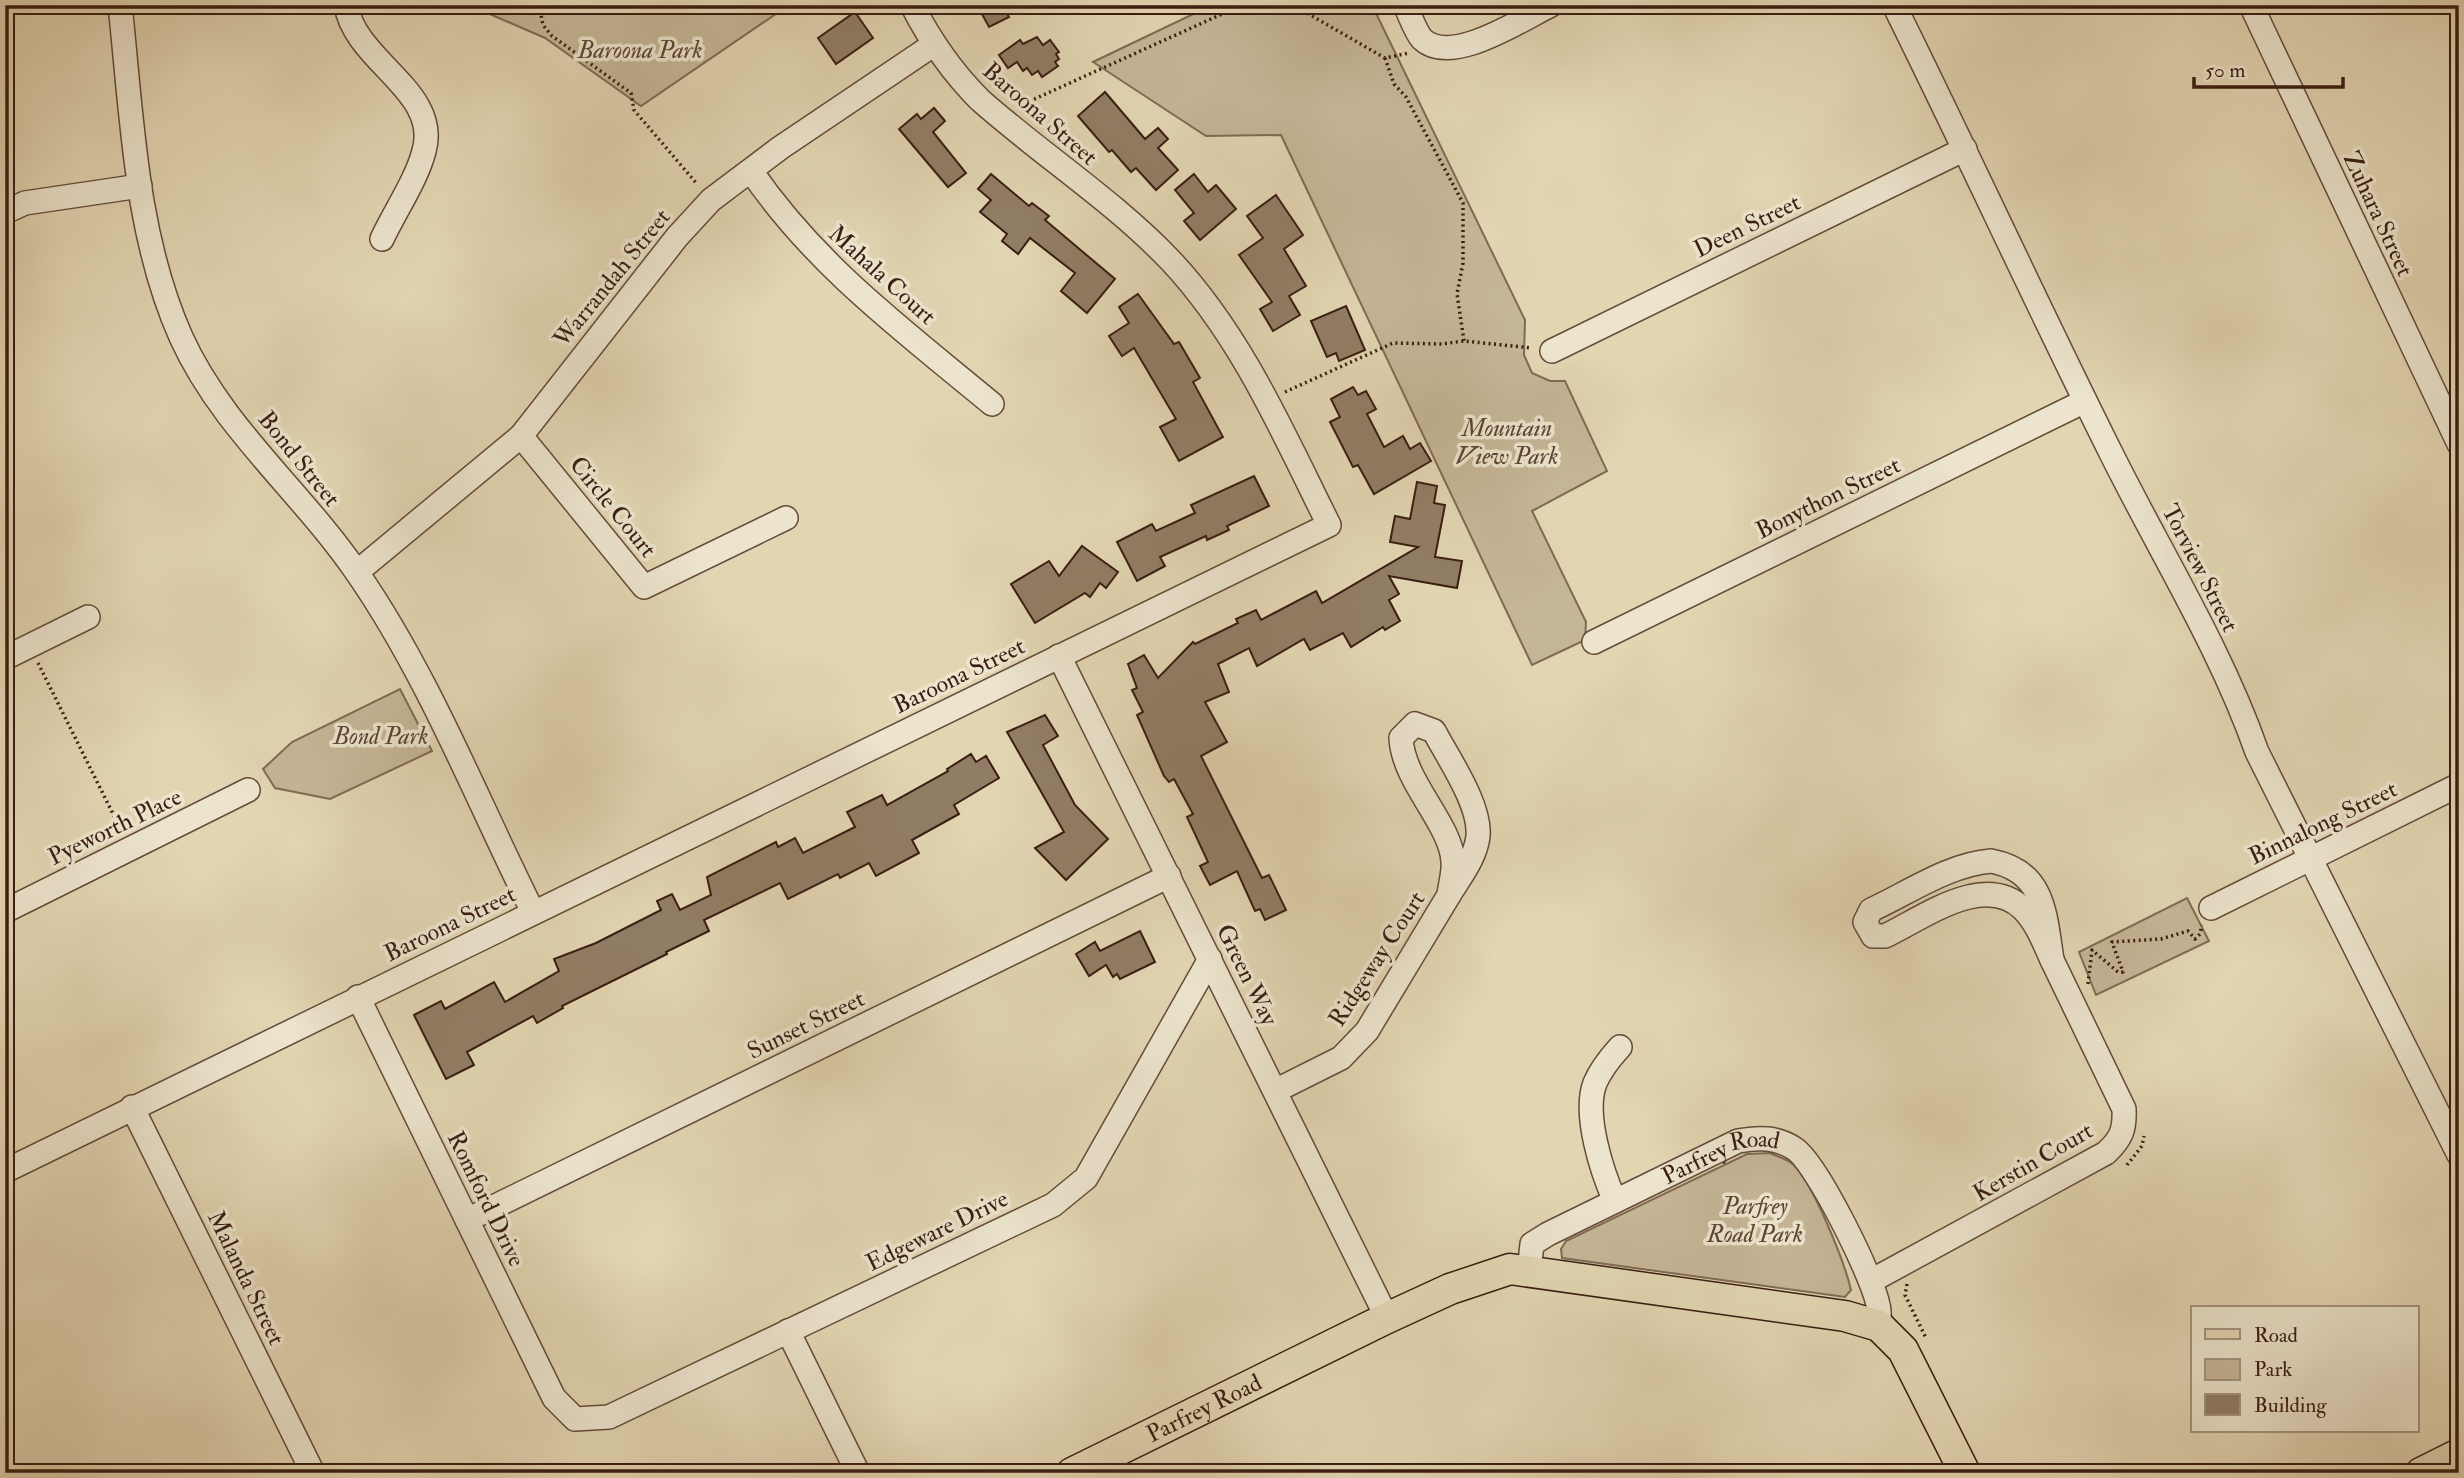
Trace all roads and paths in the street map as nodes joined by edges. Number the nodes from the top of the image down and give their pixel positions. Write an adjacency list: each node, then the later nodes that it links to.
1 (120, 5): 17 (street, Bond Street)
2 (346, 5): 20 (street)
3 (539, 5): 18 (path)
4 (912, 5): 12 (street, Baroona Street)
5 (1242, 5): 14 (path)
6 (1293, 5): 13 (path)
7 (1405, 5): 11 (street)
8 (1551, 5): 11 (street)
9 (1894, 5): 15 (street, Torview Street)
10 (2251, 5): 27 (street, Zuhara Street)
11 (1431, 44): 13 (path)
12 (933, 45): 14 (street, Baroona Street); 16 (street, Warrandah Street)
13 (1385, 58): 21 (path)
14 (998, 116): 23 (street, Baroona Street)
15 (1965, 149): 22 (street, Deen Street); 24 (street, Torview Street)
16 (751, 171): 18 (street, Warrandah Street); 25 (street, Mahala Court)
17 (140, 186): 19 (street); 29 (street, Bond Street)
18 (712, 200): 26 (street, Warrandah Street)
19 (5, 212)
20 (382, 239)
21 (1464, 341): 22 (path); 23 (path)
22 (1552, 351)
23 (1267, 401): 33 (street, Baroona Street)
24 (2085, 401): 31 (street, Bonython Street); 38 (street, Torview Street)
25 (992, 404)
26 (521, 436): 28 (street, Circle Court); 29 (street, Warrandah Street)
27 (2459, 444)
28 (786, 518)
29 (357, 572): 43 (street, Bond Street)
30 (88, 617): 32 (street)
31 (1594, 642)
32 (30, 646): 34 (street); 37 (path)
33 (1059, 656): 39 (street, Green Way); 43 (street, Baroona Street)
34 (5, 658)
35 (2459, 785): 38 (street, Binnalong Street)
36 (248, 790): 37 (street, Pyeworth Place)
37 (130, 849): 42 (street, Pyeworth Place)
38 (2311, 859): 41 (street, Binnalong Street); 50 (street, Torview Street)
39 (1169, 876): 44 (street, Green Way); 53 (street, Sunset Street)
40 (1449, 895): 40 (street, Ridgeway Court); 48 (street, Ridgeway Court)
41 (2211, 908)
42 (5, 911)
43 (533, 912): 46 (street, Baroona Street)
44 (1210, 959): 48 (street, Green Way); 58 (street, Edgeware Drive)
45 (2052, 960): 45 (street, Kerstin Court); 55 (street, Kerstin Court)
46 (358, 997): 49 (street, Baroona Street); 53 (street, Romford Drive)
47 (1620, 1047): 52 (street)
48 (1275, 1091): 56 (street, Green Way)
49 (132, 1107): 51 (street, Baroona Street); 61 (street, Malanda Street)
50 (2459, 1155)
51 (5, 1171)
52 (1615, 1201): 54 (street, Parfrey Road); 55 (street, Parfrey Road)
53 (467, 1220): 59 (street, Romford Drive)
54 (1529, 1272): 56 (main road, Parfrey Road); 57 (main road, Parfrey Road)
55 (1871, 1281): 57 (street, Parfrey Road)
56 (1387, 1318): 63 (main road, Parfrey Road)
57 (1879, 1326): 64 (main road, Parfrey Road)
58 (788, 1331): 59 (street, Edgeware Drive); 62 (street)
59 (575, 1419)
60 (2459, 1454): 65 (main road)
61 (313, 1473)
62 (859, 1473)
63 (1072, 1473)
64 (1965, 1473)
65 (2421, 1473)

